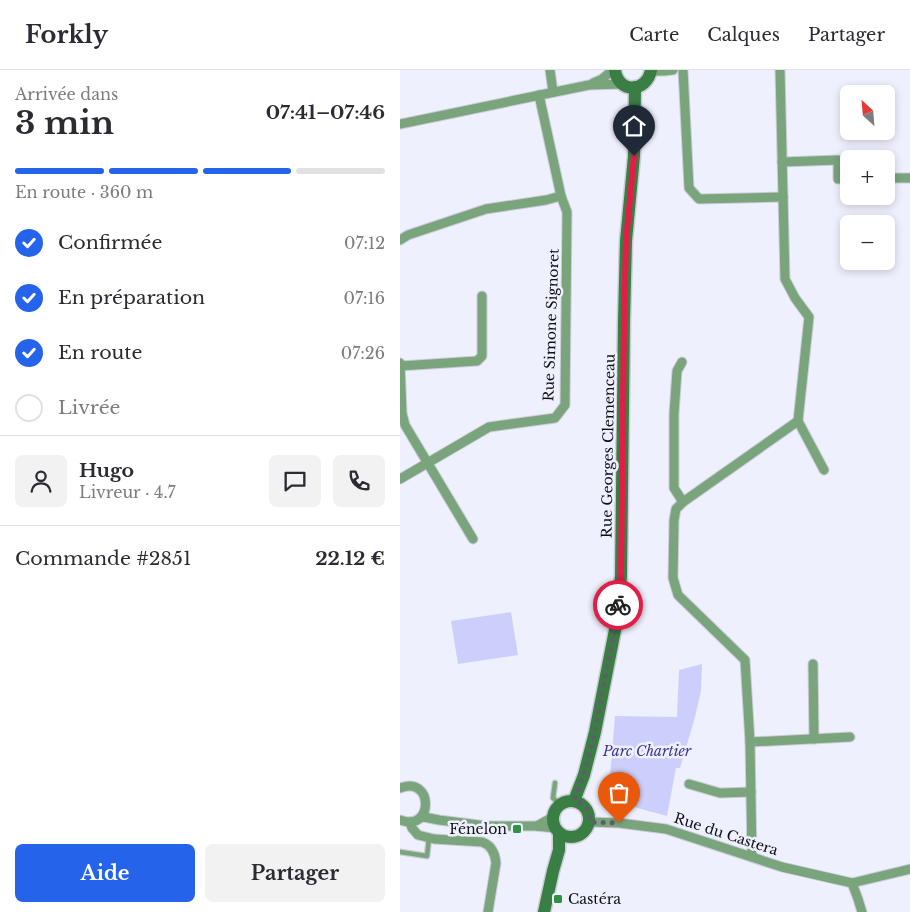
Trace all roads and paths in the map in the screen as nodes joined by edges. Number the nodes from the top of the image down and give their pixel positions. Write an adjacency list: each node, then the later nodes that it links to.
1 (550, 70): 9 (street)
2 (614, 70): 7 (street); 8 (street)
3 (651, 70): 4 (street); 8 (street)
4 (673, 70)
5 (683, 70): 17 (street)
6 (780, 70): 12 (street)
7 (588, 86): 8 (street); 9 (street)
8 (629, 86): 36 (street, Rue Georges Clemenceau)
9 (553, 92): 10 (street)
10 (539, 95): 11 (street); 16 (street, Rue Simone Signoret)
11 (400, 124)
12 (782, 162): 15 (street); 17 (street)
13 (895, 178): 14 (street)
14 (910, 178)
15 (840, 179)
16 (561, 196): 18 (street); 23 (street, Rue Simone Signoret)
17 (783, 197): 22 (street)
18 (400, 240)
19 (482, 296): 21 (street)
20 (682, 362): 26 (street)
21 (400, 364): 23 (street)
22 (798, 421): 24 (street); 26 (street)
23 (427, 463): 25 (street, Rue Simone Signoret); 27 (street)
24 (824, 470)
25 (400, 479)
26 (683, 502): 31 (street)
27 (473, 539)
28 (813, 664): 30 (street)
29 (850, 737): 30 (street)
30 (814, 739): 31 (street)
31 (750, 742): 35 (street)
32 (554, 783): 37 (lane)
33 (689, 784): 35 (street)
34 (403, 785): 38 (street)
35 (751, 792): 48 (street)
36 (574, 800): 37 (street); 43 (street)
37 (560, 804): 44 (street)
38 (426, 809): 39 (street); 41 (street)
39 (420, 818): 41 (street); 42 (street)
40 (400, 820): 42 (street)
41 (439, 820): 44 (street)
42 (410, 822): 46 (street)
43 (590, 822): 45 (street); 48 (street, Rue du Castera)
44 (556, 826): 45 (street); 52 (street)
45 (574, 837): 53 (street)
46 (429, 838): 47 (lane); 51 (street)
47 (400, 852)
48 (752, 857): 50 (street, Rue du Castera)
49 (910, 869): 50 (street)
50 (852, 883): 54 (street)
51 (488, 912)
52 (544, 912)
53 (550, 912)
54 (862, 912)

